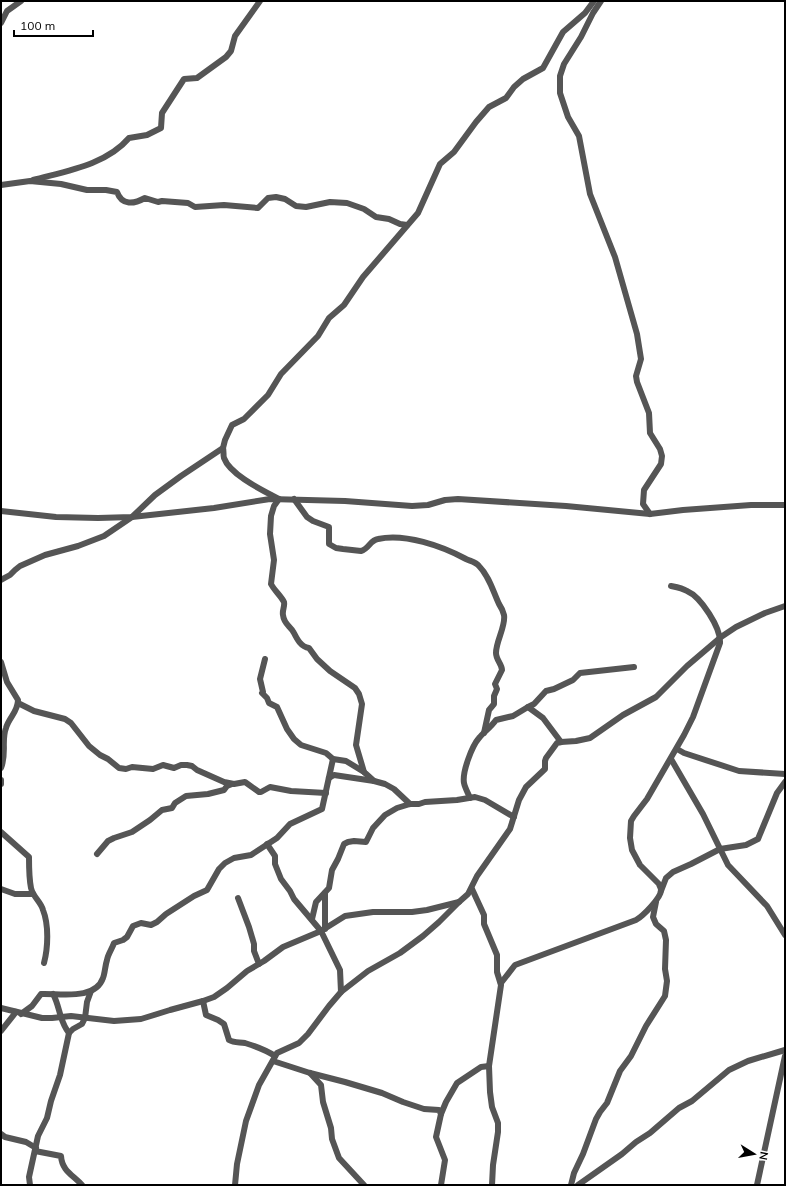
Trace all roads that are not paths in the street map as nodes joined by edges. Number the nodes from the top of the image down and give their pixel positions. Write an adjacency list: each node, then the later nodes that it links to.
1 (21, 1): 5 (street)
2 (260, 1): 6 (street)
3 (594, 1): 8 (street)
4 (601, 1): 14 (street)
5 (1, 23)
6 (30, 181): 7 (street); 8 (street)
7 (1, 185)
8 (408, 225): 9 (street)
9 (223, 448): 10 (street); 15 (street)
10 (279, 499): 11 (street); 15 (street); 31 (street)
11 (294, 499): 14 (street); 25 (street)
12 (785, 505): 14 (street)
13 (1, 511): 15 (street)
14 (650, 514)
15 (132, 517): 16 (street)
16 (1, 580)
17 (671, 586): 19 (street)
18 (785, 606): 19 (street)
19 (720, 637): 26 (street); 27 (street)
20 (265, 659): 28 (street)
21 (1, 662): 23 (street)
22 (634, 667): 24 (street)
23 (18, 703): 30 (street); 38 (street)
24 (528, 707): 25 (street); 26 (street)
25 (484, 733): 40 (street)
26 (561, 742): 42 (street)
27 (677, 749): 29 (street); 32 (street)
28 (333, 759): 31 (street); 33 (street)
29 (671, 759): 45 (street); 49 (street)
30 (1, 768)
31 (364, 772): 35 (street)
32 (785, 774)
33 (329, 778): 35 (street); 39 (street)
34 (1, 780): 37 (street)
35 (374, 781): 41 (street)
36 (785, 782): 45 (street)
37 (1, 784)
38 (232, 784): 39 (street); 46 (street)
39 (326, 793): 44 (street)
40 (470, 798): 41 (street); 42 (street)
41 (410, 804): 50 (street)
42 (514, 818): 48 (street)
43 (1, 832): 51 (street)
44 (267, 844): 55 (street); 61 (street)
45 (720, 849): 49 (street); 57 (street)
46 (97, 854)
47 (1, 889): 51 (street)
48 (472, 889): 54 (street); 60 (street)
49 (661, 891): 53 (street)
50 (325, 892): 55 (street); 56 (street)
51 (34, 894): 58 (street)
52 (238, 898): 59 (street)
53 (656, 900): 60 (street); 85 (street)
54 (459, 902): 56 (street); 62 (street)
55 (312, 918): 56 (street)
56 (323, 930): 59 (street); 62 (street)
57 (785, 935)
58 (44, 963)
59 (259, 964): 64 (street)
60 (501, 983): 74 (street)
61 (91, 991): 63 (street); 68 (street)
62 (341, 992): 73 (street)
63 (53, 994): 66 (street); 67 (street)
64 (203, 1001): 68 (street); 73 (street)
65 (1, 1008): 66 (street)
66 (19, 1013): 67 (street); 69 (street)
67 (60, 1017): 68 (street); 70 (street)
68 (85, 1018): 70 (street)
69 (1, 1031)
70 (69, 1033): 78 (street)
71 (785, 1050): 86 (street)
72 (785, 1056): 87 (street)
73 (274, 1058): 75 (street); 81 (street)
74 (489, 1066): 76 (street); 84 (street)
75 (310, 1073): 76 (street); 82 (street)
76 (442, 1114): 83 (street)
77 (1, 1134): 78 (street)
78 (35, 1149): 79 (street); 80 (street)
79 (30, 1185)
80 (82, 1185)
81 (235, 1185)
82 (364, 1185)
83 (441, 1185)
84 (492, 1185)
85 (570, 1185)
86 (578, 1185)
87 (757, 1185)

